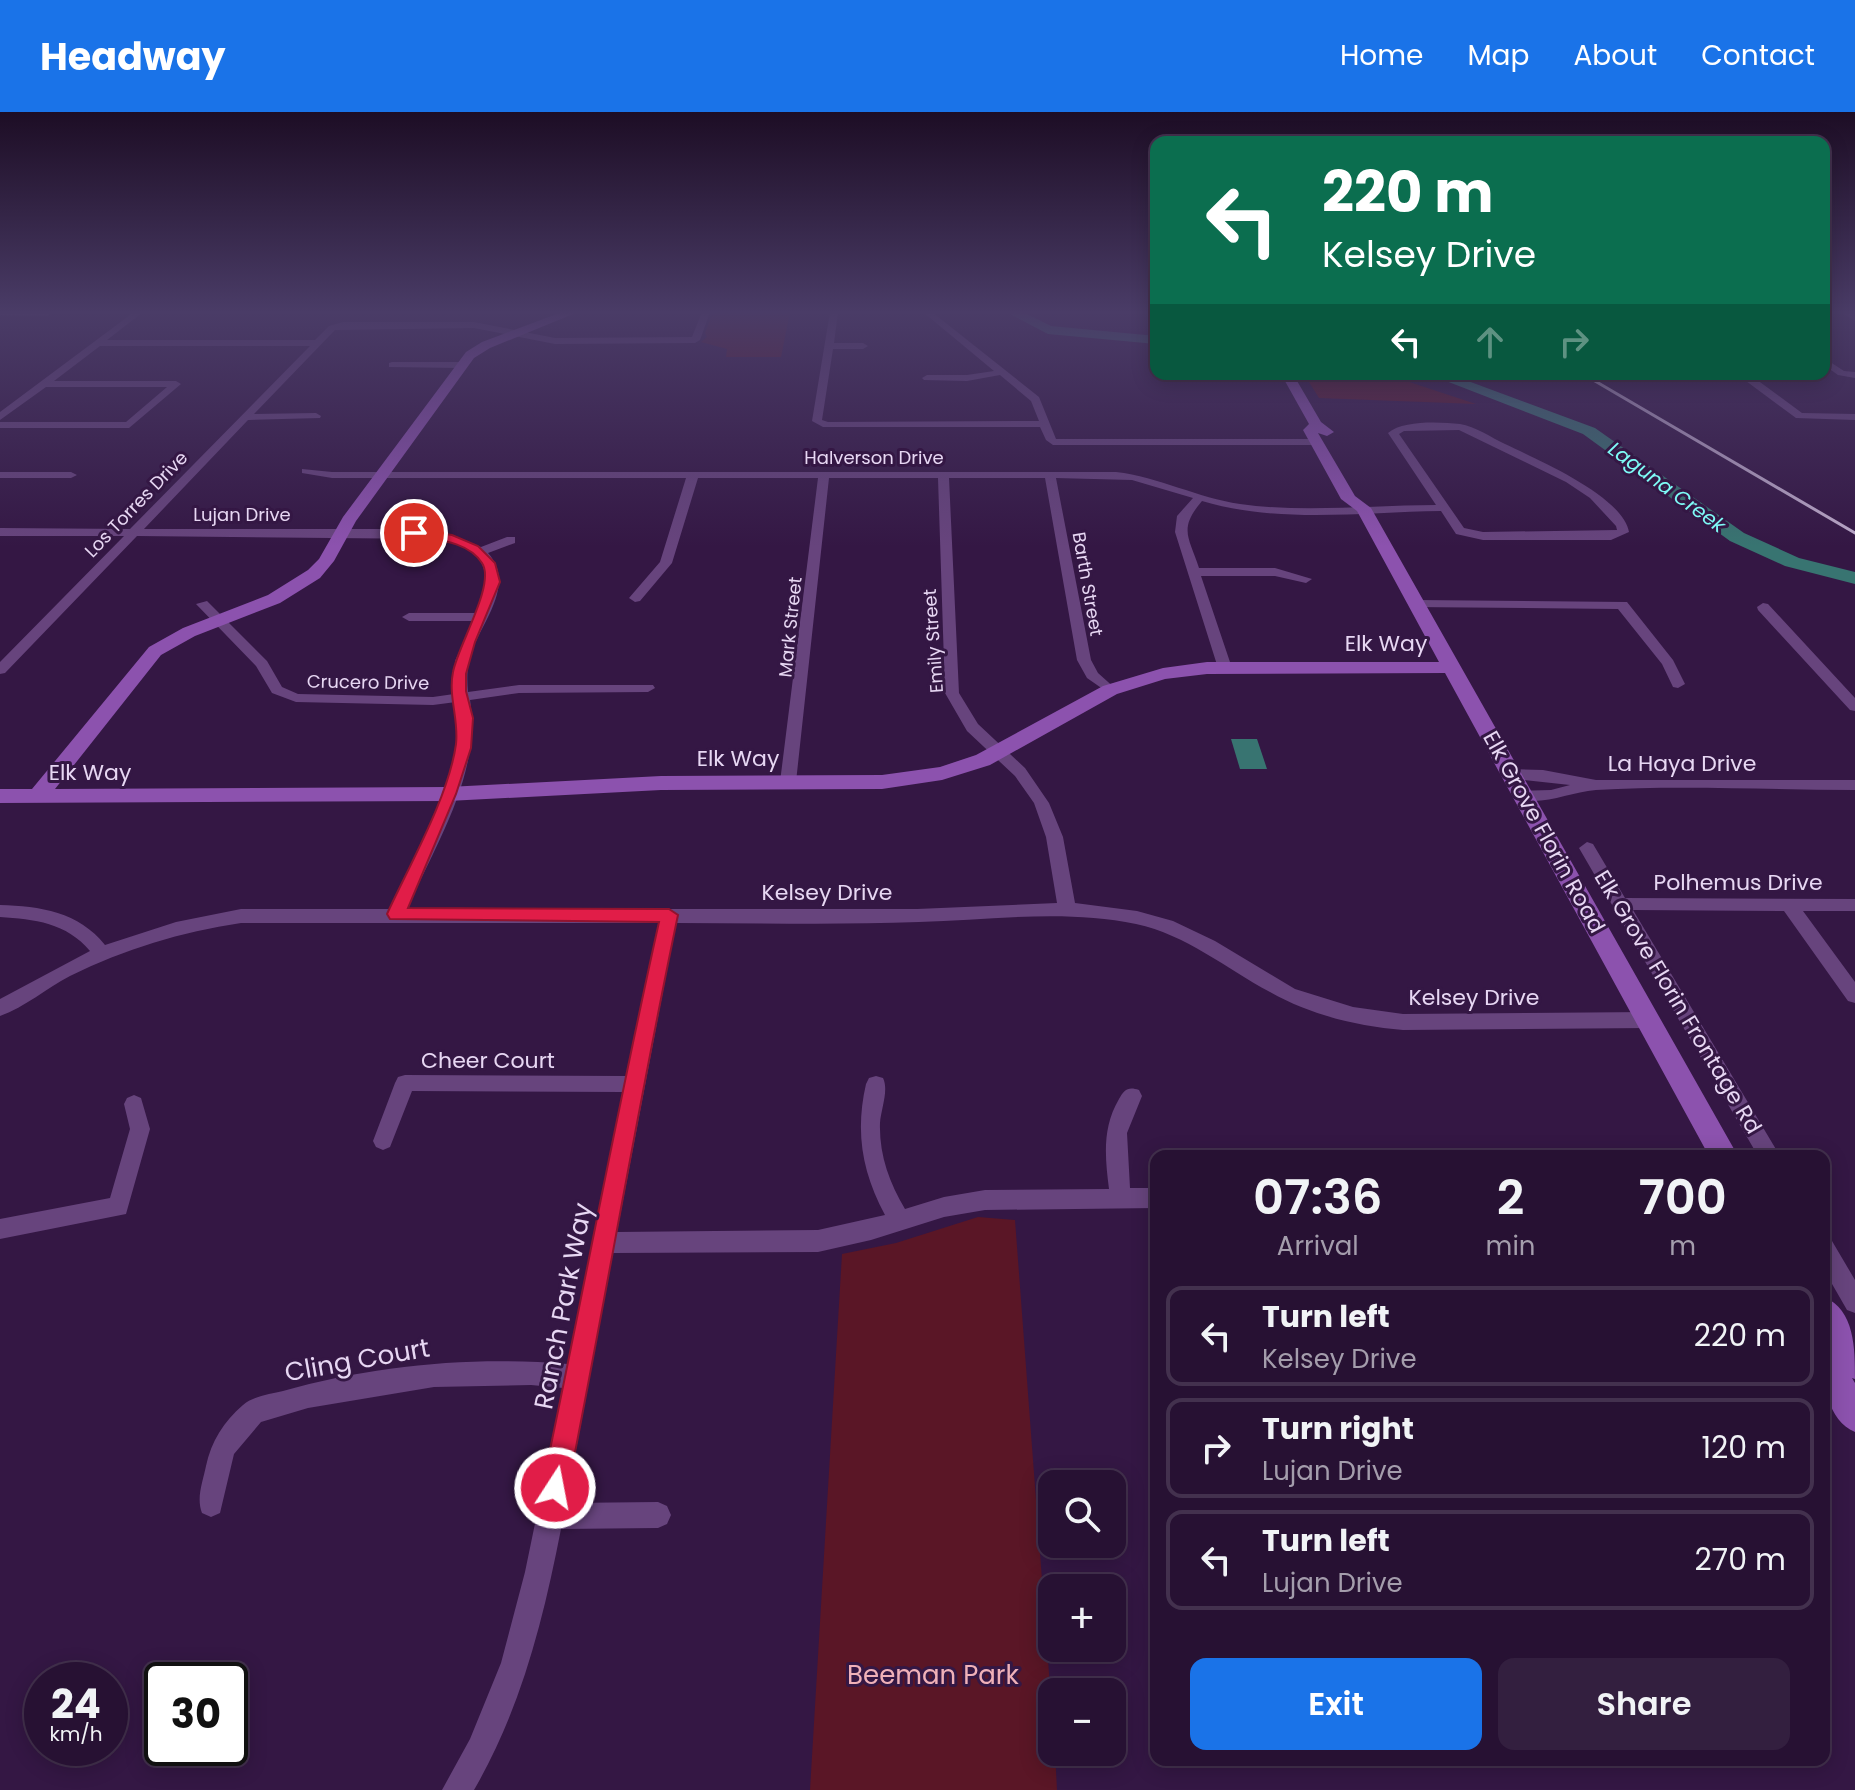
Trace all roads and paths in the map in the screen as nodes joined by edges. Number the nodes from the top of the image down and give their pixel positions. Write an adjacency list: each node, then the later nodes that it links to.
1 (36, 390): 10 (street)
2 (169, 390): 14 (street)
3 (272, 390): 11 (street, Los Torres Drive)
4 (443, 390): 21 (street)
5 (822, 390): 13 (street)
6 (1023, 390): 13 (street)
7 (1296, 390): 15 (street, Elk Grove Florin Road)
8 (1765, 390): 12 (street)
9 (316, 416): 11 (street)
10 (0, 417)
11 (246, 417): 28 (street, Los Torres Drive)
12 (1855, 417)
13 (1045, 424): 16 (street)
14 (0, 425)
15 (1316, 425): 16 (street, Elk Grove Florin Road); 26 (street, Elk Grove Florin Road)
16 (1317, 442): 26 (street, Elk Grove Florin Road)
17 (306, 471): 21 (street, Halverson Drive)
18 (1050, 474): 24 (street, Halverson Drive); 25 (street, Halverson Drive); 49 (street, Barth Street)
19 (0, 475): 20 (street)
20 (71, 475)
21 (381, 475): 22 (street, Halverson Drive); 29 (street)
22 (693, 475): 23 (street, Halverson Drive); 35 (street)
23 (824, 475): 24 (street, Halverson Drive); 54 (street, Mark Street)
24 (943, 475): 52 (street, Emily Street)
25 (1199, 498): 26 (street, Halverson Drive); 33 (street)
26 (1363, 508): 27 (street, Halverson Drive); 37 (street, Elk Grove Florin Road)
27 (1442, 508): 27 (street)
28 (134, 532): 29 (street, Lujan Drive); 30 (street, Lujan Drive); 44 (street, Los Torres Drive)
29 (343, 532): 32 (street, Lujan Drive); 41 (street)
30 (3, 535)
31 (511, 540): 32 (street)
32 (479, 552): 40 (street)
33 (1193, 572): 34 (street); 43 (street)
34 (1306, 579)
35 (635, 598)
36 (202, 604): 41 (street, Crucero Drive)
37 (1416, 604): 42 (street, Elk Grove Florin Road); 45 (street)
38 (1763, 607): 46 (street)
39 (409, 617): 40 (street)
40 (480, 617): 50 (street)
41 (219, 621): 50 (street, Crucero Drive); 60 (street)
42 (1452, 667): 43 (street, Elk Way); 53 (street, Elk Grove Florin Road)
43 (1225, 668): 49 (street, Elk Way)
44 (0, 670)
45 (1678, 684)
46 (1835, 686): 47 (street); 51 (street)
47 (1855, 686)
48 (648, 688): 50 (street, Crucero Drive)
49 (1110, 690): 52 (street, Elk Way)
50 (460, 699): 57 (street)
51 (1855, 707)
52 (998, 753): 54 (street, Elk Way); 66 (street, Emily Street)
53 (1511, 774): 55 (street, La Haya Drive); 58 (street, Elk Grove Florin Road)
54 (788, 782): 57 (street, Elk Way)
55 (1596, 785): 56 (street, La Haya Drive); 58 (street)
56 (1854, 786)
57 (448, 794): 60 (street, Elk Way); 67 (street)
58 (1523, 795): 72 (street, Elk Grove Florin Road)
59 (0, 796): 60 (street, Elk Way)
60 (38, 796)
61 (1587, 848): 62 (street, Elk Grove Florin Frontage Rd)
62 (1620, 904): 63 (street, Polhemus Drive); 79 (street, Elk Grove Florin Frontage Rd)
63 (1789, 905): 64 (street, Polhemus Drive); 70 (street)
64 (1855, 905)
65 (0, 911): 69 (street)
66 (1067, 911): 68 (street, Kelsey Drive); 72 (street, Kelsey Drive)
67 (396, 914): 68 (street, Kelsey Drive); 69 (street, Kelsey Drive)
68 (669, 915): 73 (street, Ranch Park Way)
69 (102, 953): 71 (street, Kelsey Drive)
70 (1855, 996)
71 (0, 1008)
72 (1649, 1020): 78 (street, Elk Grove Florin Road)
73 (632, 1084): 77 (street, Cheer Court); 84 (street, Ranch Park Way)
74 (876, 1084): 82 (street)
75 (1132, 1096): 81 (street)
76 (134, 1104): 83 (street)
77 (383, 1141)
78 (1721, 1150)
79 (1765, 1150)
80 (1150, 1198): 81 (street)
81 (1121, 1199): 82 (street)
82 (900, 1221): 84 (street)
83 (0, 1229)
84 (605, 1243): 90 (street, Ranch Park Way)
85 (1830, 1259): 86 (street)
86 (1855, 1302)
87 (1830, 1322): 88 (street)
88 (1855, 1363)
89 (1830, 1370): 91 (street)
90 (577, 1377): 92 (street, Cling Court); 94 (street, Ranch Park Way)
91 (1855, 1415)
92 (211, 1504)
93 (658, 1515): 94 (street)
94 (549, 1516): 95 (street, Ranch Park Way)
95 (457, 1790)

